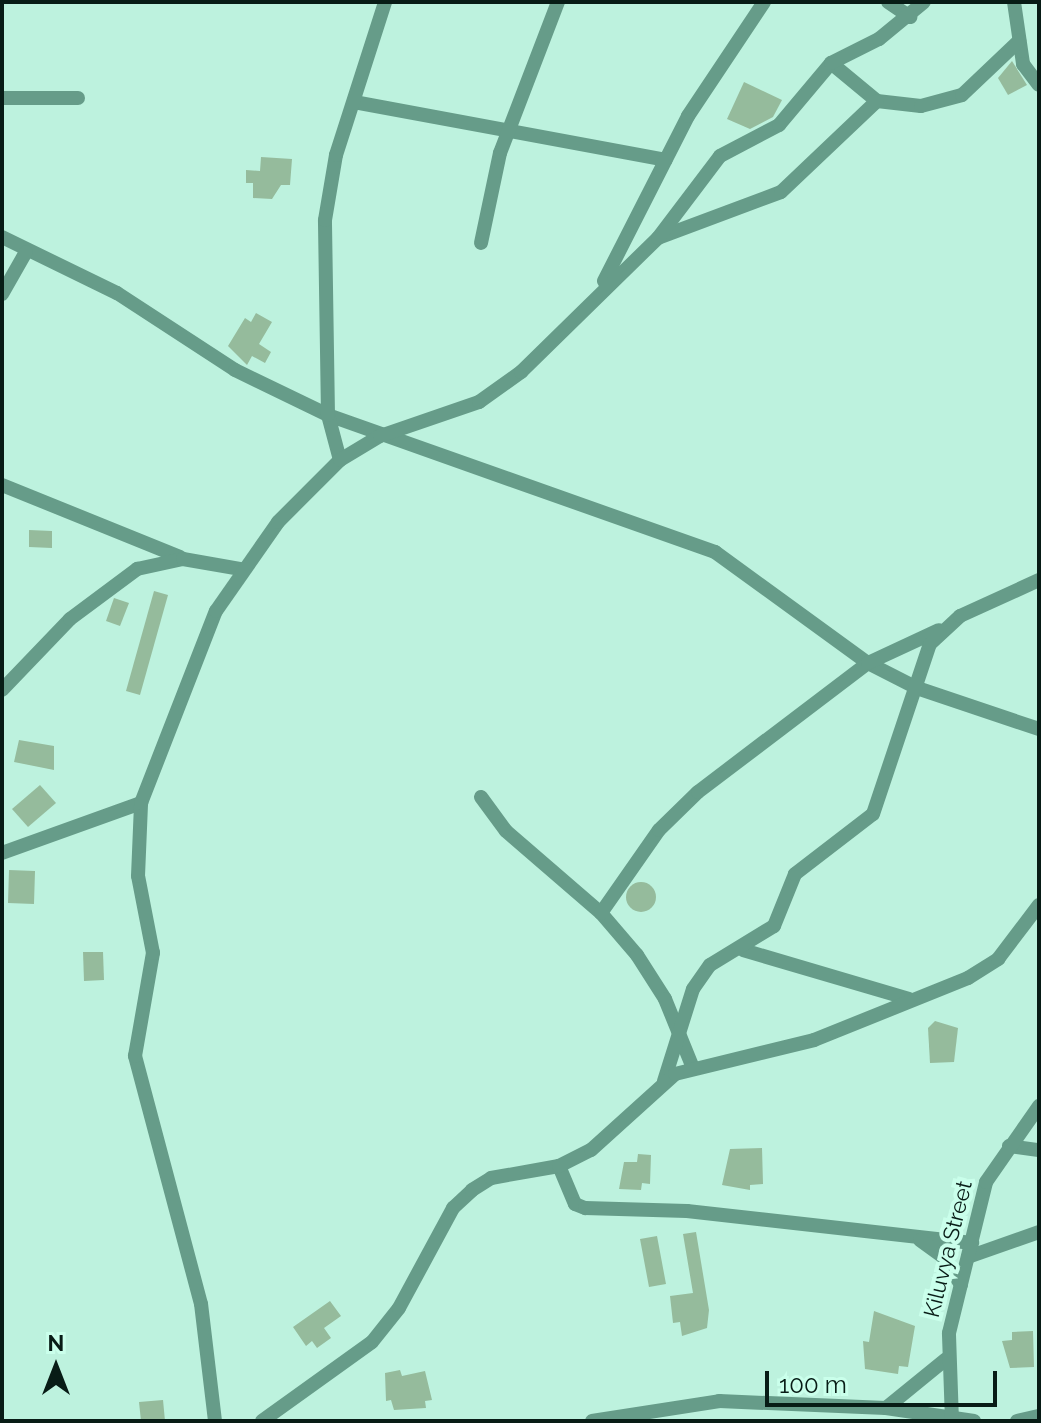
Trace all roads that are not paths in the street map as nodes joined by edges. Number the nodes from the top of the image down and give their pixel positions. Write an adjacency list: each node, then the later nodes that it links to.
1 (385, 2): 14 (street)
2 (558, 2): 15 (street)
3 (764, 2): 16 (street)
4 (888, 2): 7 (street)
5 (924, 2): 7 (street)
6 (1014, 2): 8 (street)
7 (910, 17): 9 (street)
8 (1019, 41): 10 (street); 13 (street)
9 (831, 63): 13 (street); 18 (street)
10 (1039, 85)
11 (2, 98): 12 (street)
12 (78, 98)
13 (877, 101): 18 (street)
14 (354, 102): 15 (street); 23 (street)
15 (513, 130): 16 (street); 19 (street)
16 (666, 160): 21 (street)
17 (2, 237): 20 (street)
18 (658, 238): 21 (street)
19 (481, 243)
20 (26, 252): 22 (street); 23 (street)
21 (600, 288): 24 (street)
22 (2, 294)
23 (328, 415): 24 (street); 25 (street)
24 (380, 436): 25 (street); 31 (street)
25 (340, 460): 28 (street)
26 (2, 485): 27 (street)
27 (183, 559): 28 (street); 33 (street)
28 (241, 569): 36 (street)
29 (1039, 580): 30 (street)
30 (944, 627): 31 (street); 32 (street)
31 (868, 663): 32 (street); 39 (street)
32 (917, 688): 34 (street); 40 (street)
33 (2, 690)
34 (1039, 729)
35 (481, 797): 39 (street)
36 (141, 803): 37 (street); 57 (street)
37 (2, 853)
38 (1039, 905): 41 (street)
39 (601, 913): 42 (street)
40 (743, 950): 41 (street); 42 (street)
41 (909, 999): 43 (street)
42 (678, 1033): 43 (street); 44 (street)
43 (693, 1068): 44 (street)
44 (664, 1081): 48 (street)
45 (1039, 1106): 46 (street, Kiluvya Street)
46 (1009, 1146): 47 (street); 51 (street, Kiluvya Street)
47 (1039, 1150)
48 (559, 1166): 50 (street); 58 (street)
49 (1039, 1232): 51 (street)
50 (920, 1240): 51 (street); 52 (street)
51 (970, 1250): 52 (street, Kiluvya Street)
52 (961, 1285): 53 (street, Kiluvya Street)
53 (946, 1359): 54 (street); 56 (street, Kiluvya Street)
54 (886, 1408): 56 (street); 59 (street)
55 (1039, 1416): 61 (street)
56 (952, 1420): 60 (street)
57 (215, 1421)
58 (262, 1421)
59 (592, 1421)
60 (974, 1421)
61 (1017, 1421)

